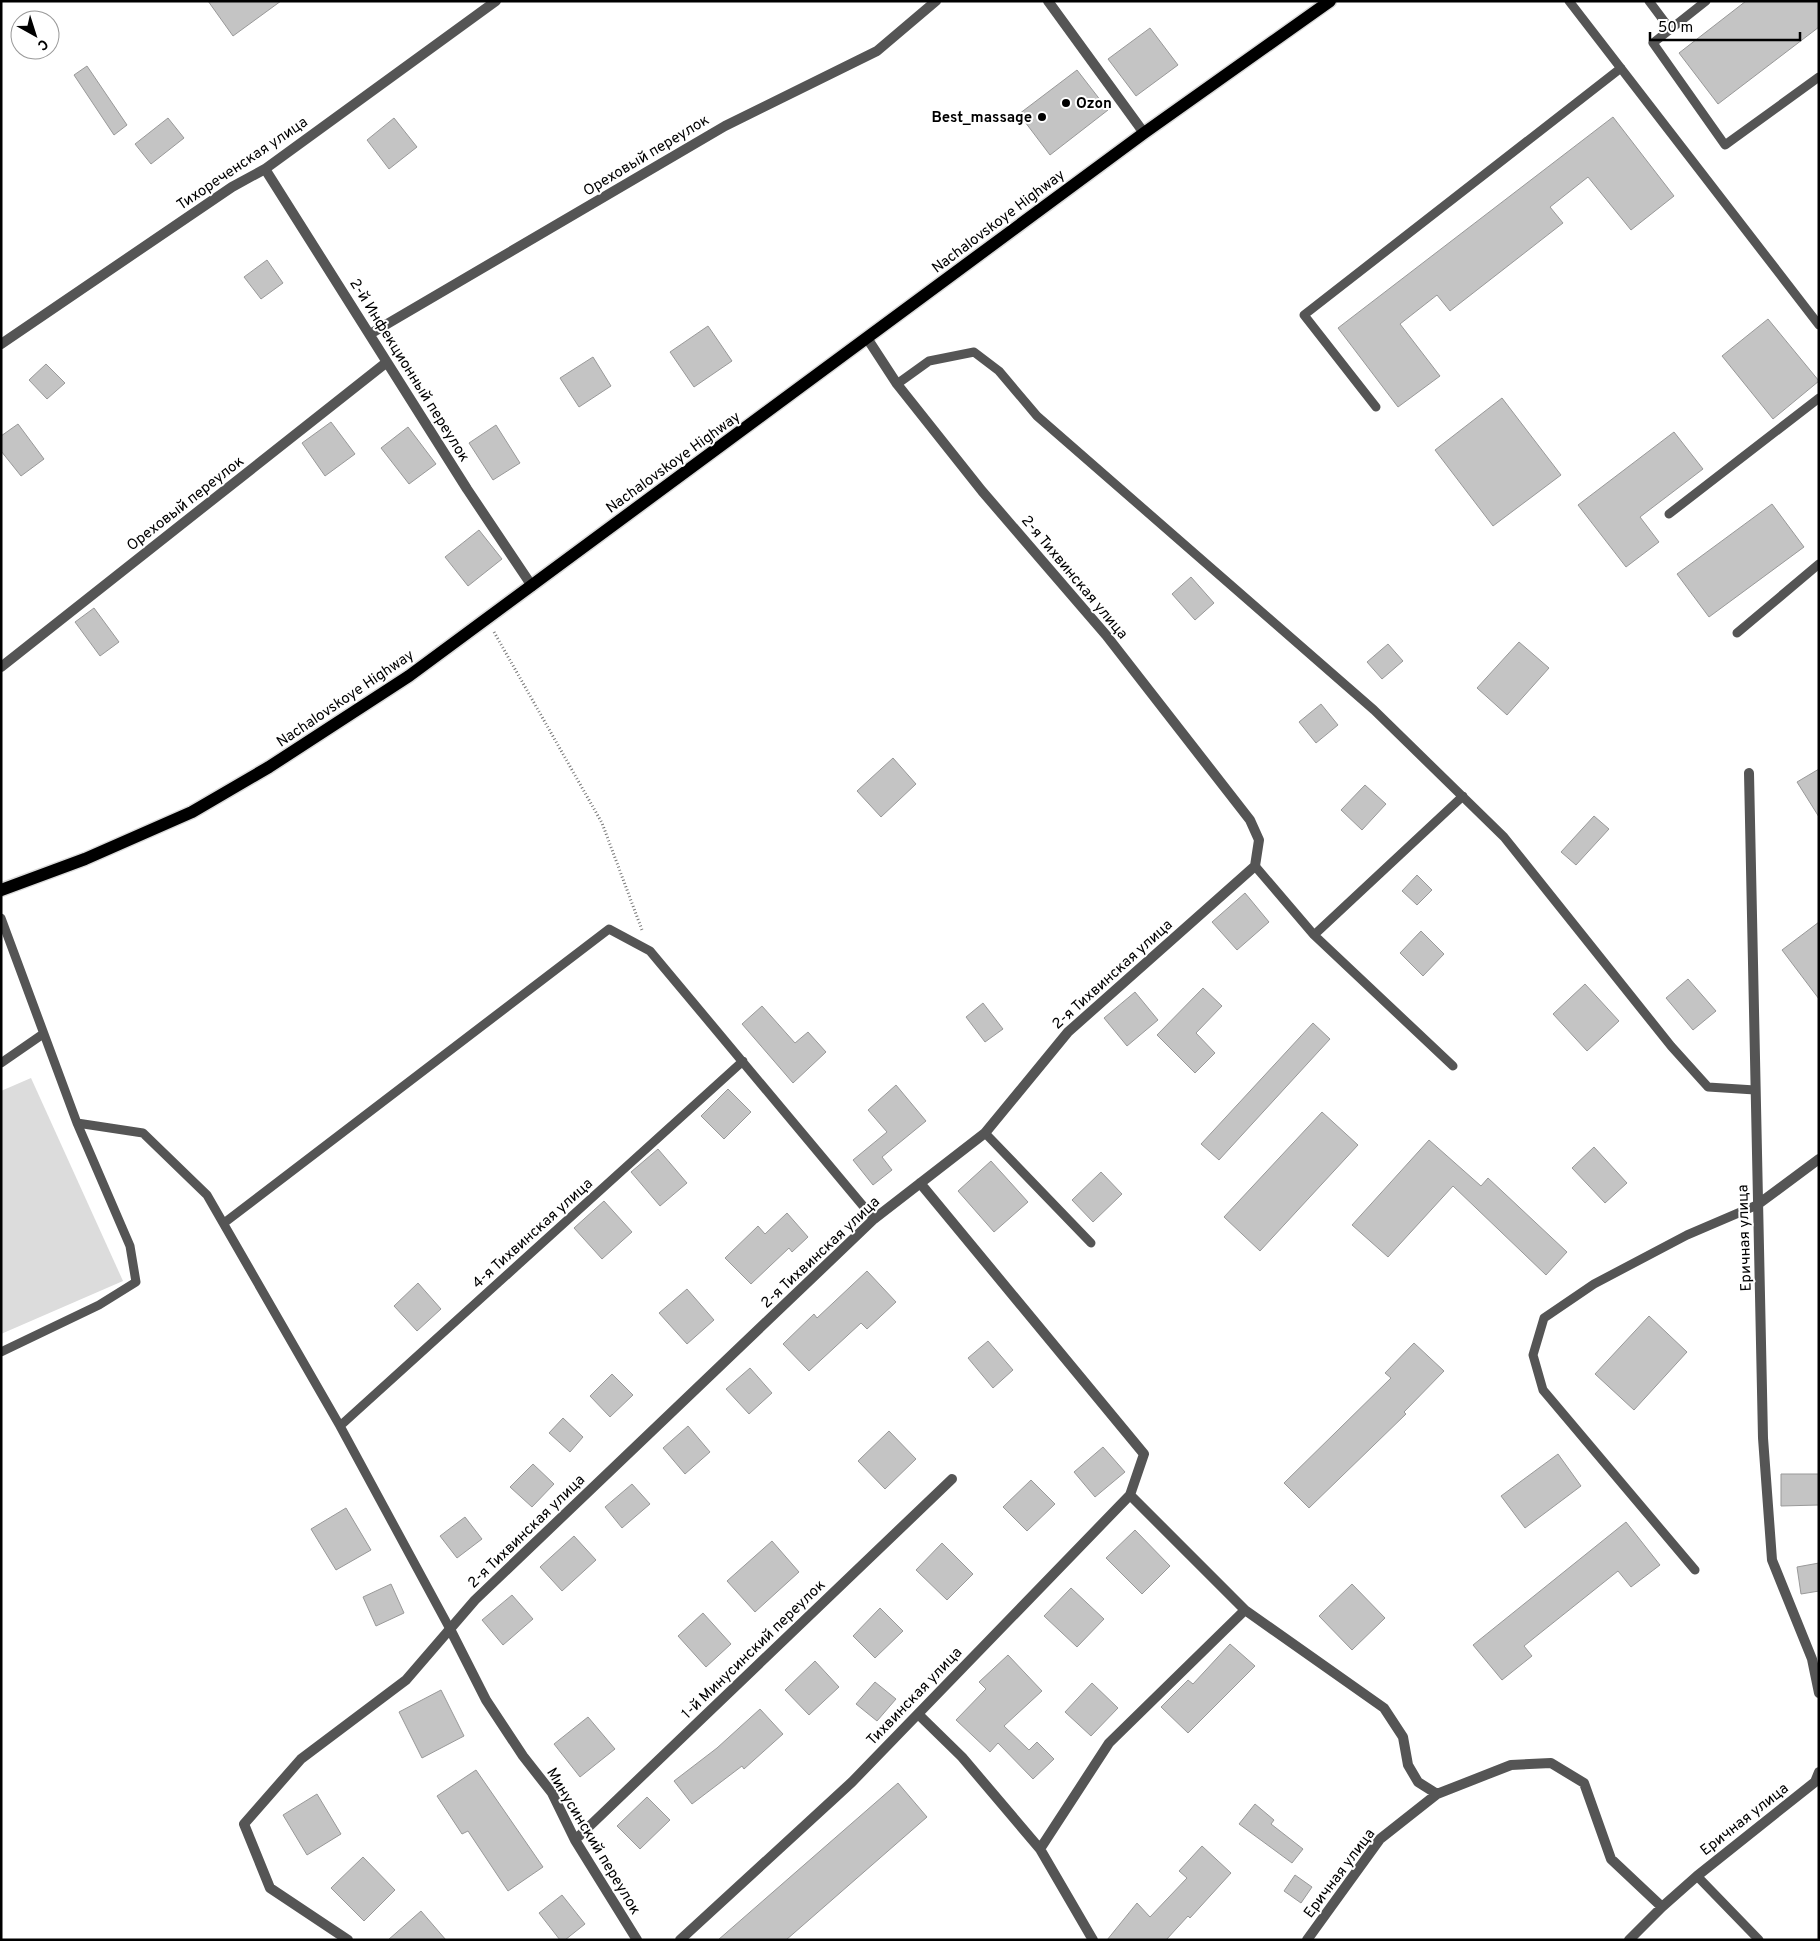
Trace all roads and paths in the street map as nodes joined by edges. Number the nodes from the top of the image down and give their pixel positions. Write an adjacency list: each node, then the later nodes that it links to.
1 (496, 1): 12 (street, Тихореченская улица)
2 (936, 1): 14 (street, Ореховый переулок)
3 (1048, 1): 11 (street)
4 (1330, 1): 11 (main road, Nachalovskoye Highway)
5 (1569, 1): 9 (lane)
6 (1649, 1): 8 (lane)
7 (1706, 1): 8 (lane)
8 (1670, 29): 10 (lane)
9 (1621, 68): 13 (lane); 20 (lane)
10 (1819, 76)
11 (1144, 133): 15 (main road, Nachalovskoye Highway)
12 (265, 169): 14 (street, 2-й Инфекционный переулок); 16 (street, Тихореченская улица)
13 (1819, 325)
14 (370, 334): 17 (street, 2-й Инфекционный переулок)
15 (867, 338): 18 (street, 2-я Тихвинская улица); 23 (main road, Nachalovskoye Highway)
16 (1, 344)
17 (387, 362): 23 (street, 2-й Инфекционный переулок); 26 (street, Ореховый переулок)
18 (897, 384): 28 (lane); 29 (street, 2-я Тихвинская улица)
19 (1819, 398): 21 (lane)
20 (1376, 408)
21 (1669, 514)
22 (1819, 564): 25 (lane)
23 (532, 586): 24 (main road, Nachalovskoye Highway)
24 (487, 619): 30 (main road, Nachalovskoye Highway); 33 (path)
25 (1737, 633)
26 (1, 667)
27 (1749, 773): 38 (street, Еричная улица)
28 (1463, 796): 32 (lane); 38 (lane)
29 (1255, 866): 32 (lane); 40 (street, 2-я Тихвинская улица)
30 (1, 890)
31 (1, 918): 34 (lane)
32 (1314, 935): 37 (lane)
33 (650, 951): 35 (lane); 45 (lane)
34 (43, 1034): 36 (lane); 39 (lane)
35 (743, 1061): 44 (lane); 48 (lane, 4-я Тихвинская улица)
36 (1, 1063)
37 (1453, 1066)
38 (1755, 1090): 43 (street, Еричная улица)
39 (77, 1123): 45 (lane); 47 (lane)
40 (985, 1133): 42 (street, 2-я Тихвинская улица); 46 (lane)
41 (1819, 1159): 43 (street)
42 (920, 1183): 44 (street, 2-я Тихвинская улица); 50 (street, Тихвинская улица)
43 (1757, 1205): 51 (lane); 54 (street, Еричная улица)
44 (874, 1219): 53 (street, 2-я Тихвинская улица)
45 (224, 1224): 48 (lane)
46 (1091, 1243)
47 (1, 1352)
48 (340, 1426): 53 (lane)
49 (952, 1479): 58 (street, 1-й Минусинский переулок)
50 (1130, 1495): 52 (street); 55 (street, Тихвинская улица)
51 (1695, 1570)
52 (1245, 1610): 57 (street); 59 (street)
53 (450, 1629): 58 (street, Минусинский переулок); 62 (street, 2-я Тихвинская улица)
54 (1819, 1693)
55 (918, 1714): 59 (street); 64 (street, Тихвинская улица)
56 (1819, 1772): 60 (street, Еричная улица)
57 (1437, 1794): 61 (street, Еричная улица); 66 (street, Еричная улица)
58 (575, 1840): 63 (street, Минусинский переулок)
59 (1040, 1849): 65 (street)
60 (1697, 1876): 61 (street, Еричная улица); 68 (lane)
61 (1662, 1907): 67 (street, Еричная улица)
62 (348, 1940)
63 (637, 1940)
64 (680, 1940)
65 (1093, 1940)
66 (1307, 1940)
67 (1629, 1940)
68 (1759, 1940)

